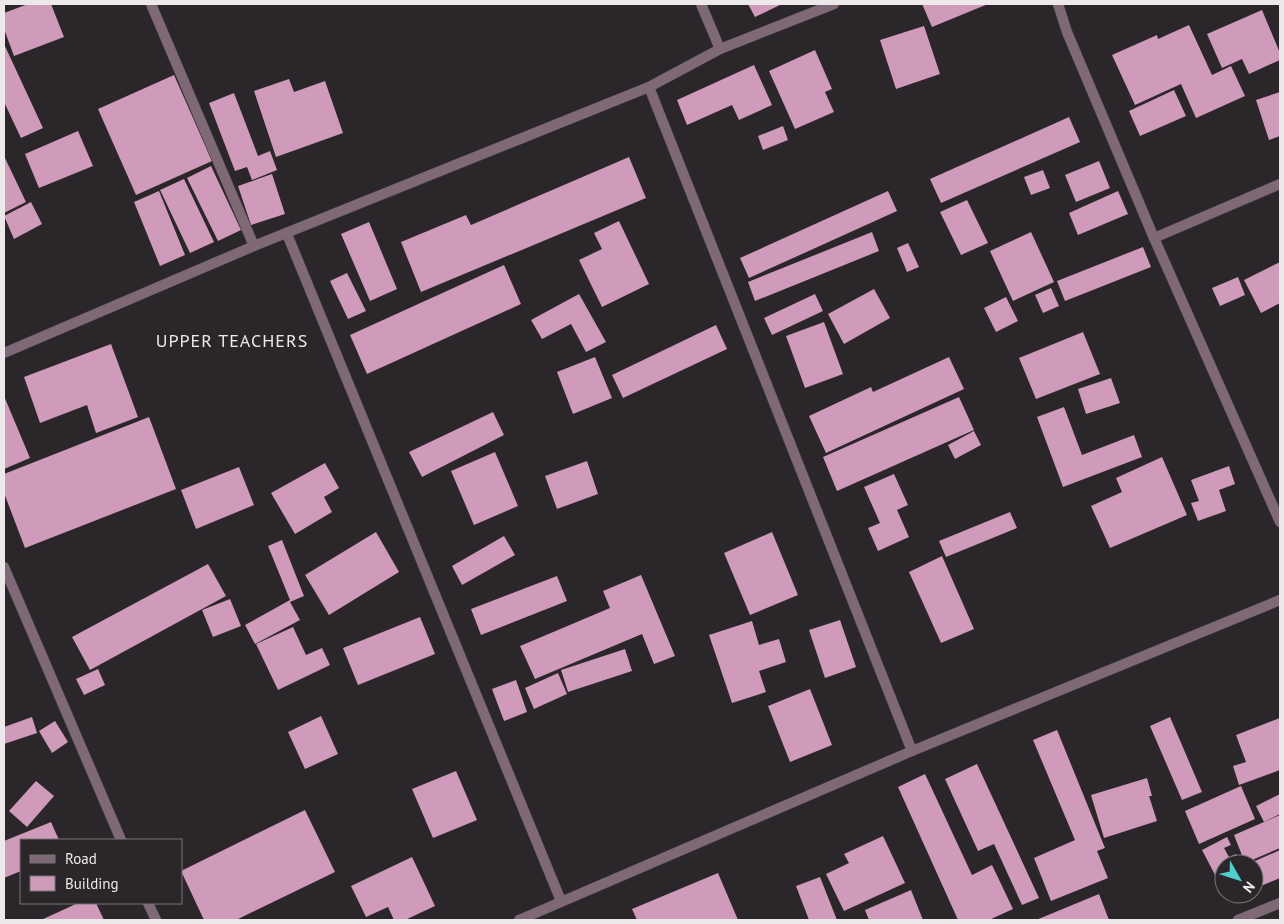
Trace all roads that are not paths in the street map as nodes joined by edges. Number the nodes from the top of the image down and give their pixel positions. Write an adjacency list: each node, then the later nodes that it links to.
1 (151, 4): 10 (street)
2 (701, 4): 5 (street)
3 (834, 4): 5 (street)
4 (1058, 4): 9 (street)
5 (720, 49): 6 (street)
6 (649, 87): 8 (street); 15 (street)
7 (1280, 184): 9 (street)
8 (287, 234): 10 (street); 17 (street)
9 (1154, 238): 12 (street)
10 (254, 246): 11 (street)
11 (4, 353)
12 (1280, 522)
13 (4, 567): 16 (street)
14 (1280, 600): 15 (street)
15 (912, 751): 17 (street)
16 (122, 839)
17 (561, 901): 20 (street)
18 (1280, 903): 23 (street)
19 (148, 904): 21 (street)
20 (536, 917): 22 (street)
21 (156, 920)
22 (520, 920)
23 (1238, 920)

